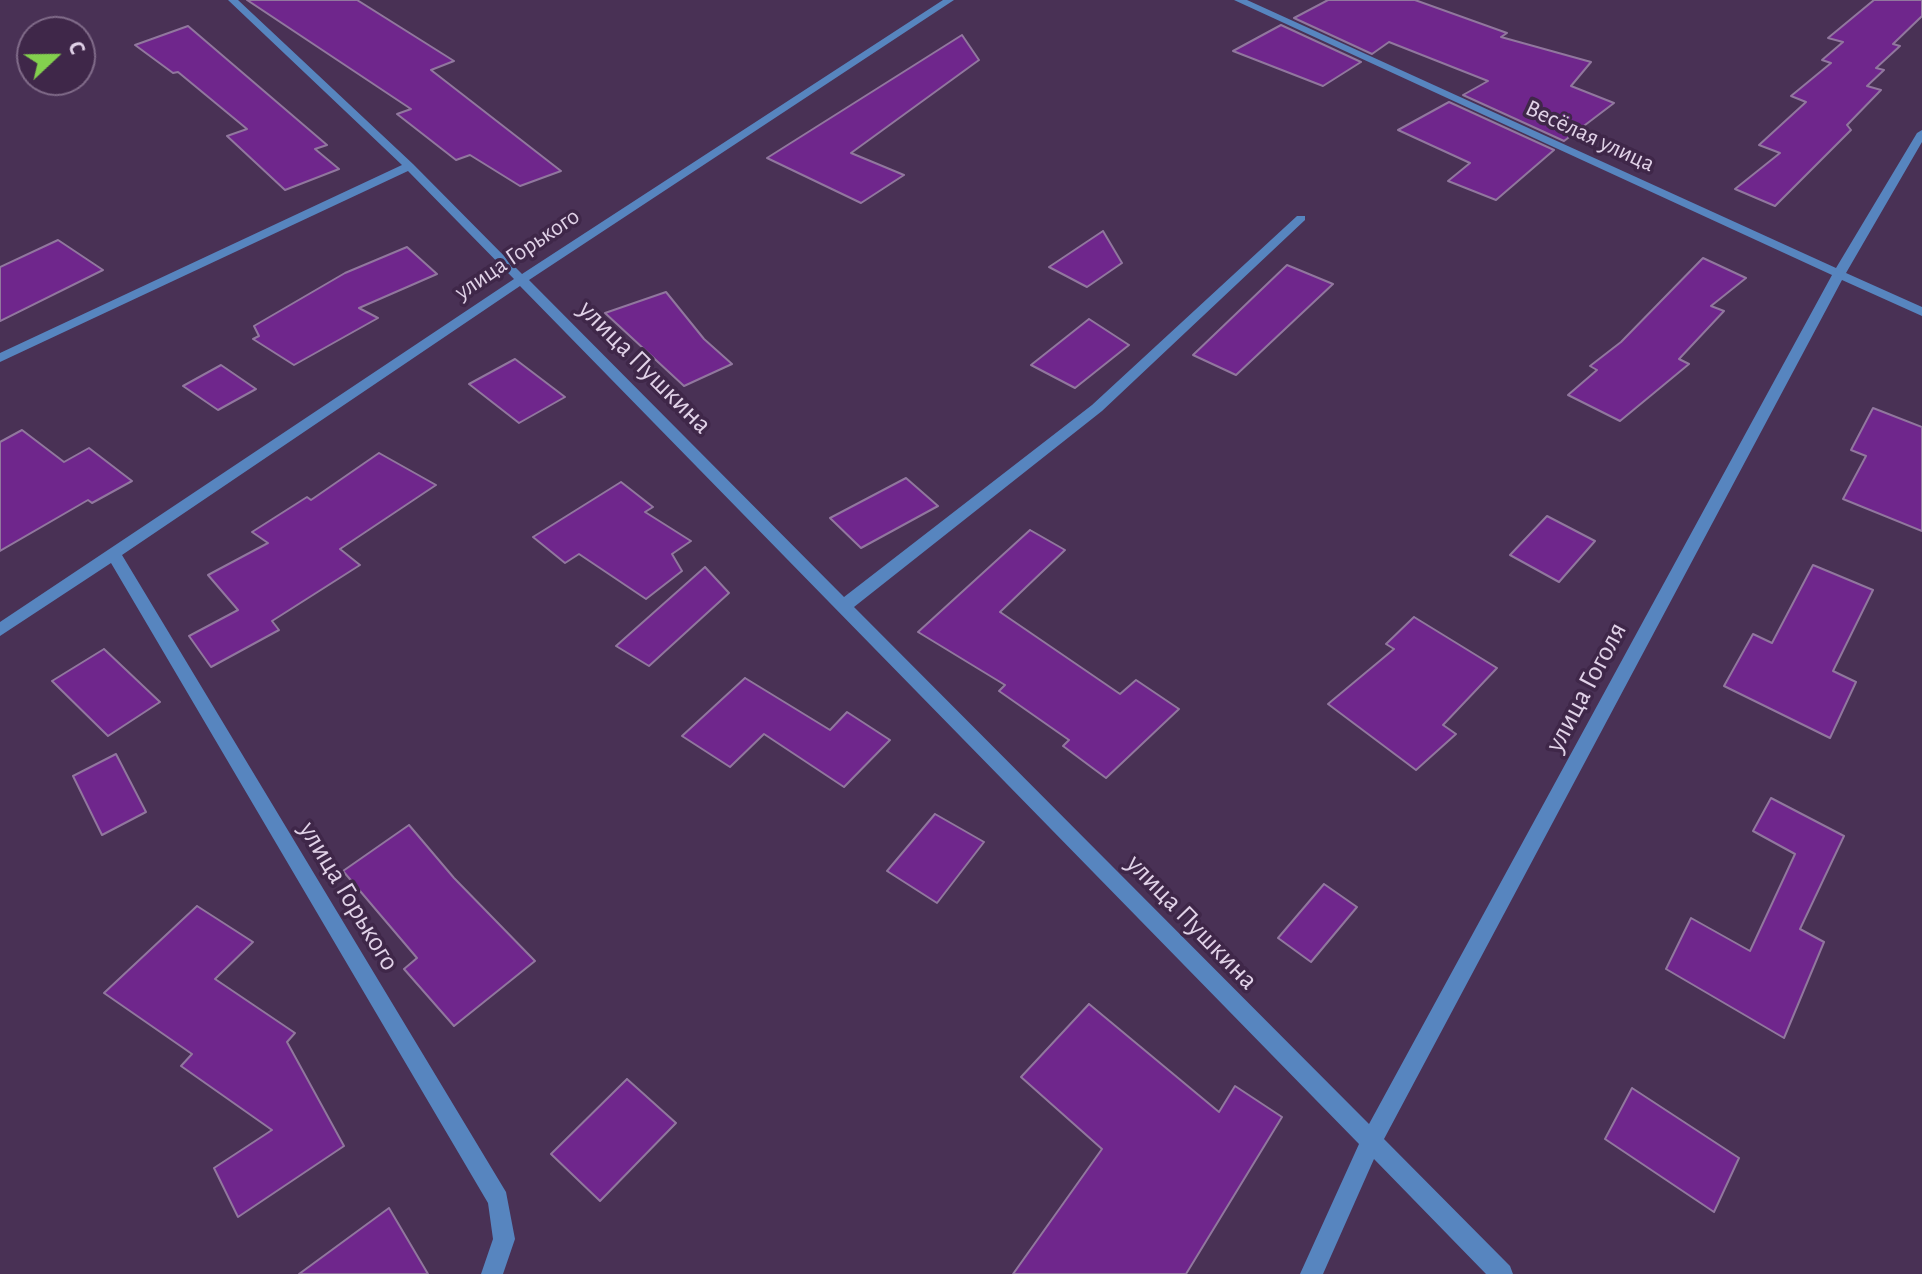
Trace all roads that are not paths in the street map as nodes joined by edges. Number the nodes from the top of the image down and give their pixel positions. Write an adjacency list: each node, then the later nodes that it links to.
1 (233, 0): 5 (street, улица Пушкина)
2 (949, 0): 8 (street, улица Горького)
3 (1239, 0): 7 (street, Весёлая улица)
4 (1922, 133): 7 (street, улица Гоголя)
5 (409, 166): 8 (street, улица Пушкина); 10 (street)
6 (1301, 218): 12 (street)
7 (1839, 274): 9 (street, Весёлая улица); 14 (street, улица Гоголя)
8 (521, 280): 11 (street, улица Горького); 12 (street, улица Пушкина)
9 (1922, 312)
10 (0, 358)
11 (114, 554): 13 (street, улица Горького); 15 (street, улица Горького)
12 (845, 605): 14 (street, улица Пушкина)
13 (0, 630)
14 (1371, 1141): 16 (street, улица Гоголя); 17 (street, улица Пушкина)
15 (492, 1274)
16 (1311, 1274)
17 (1502, 1274)

